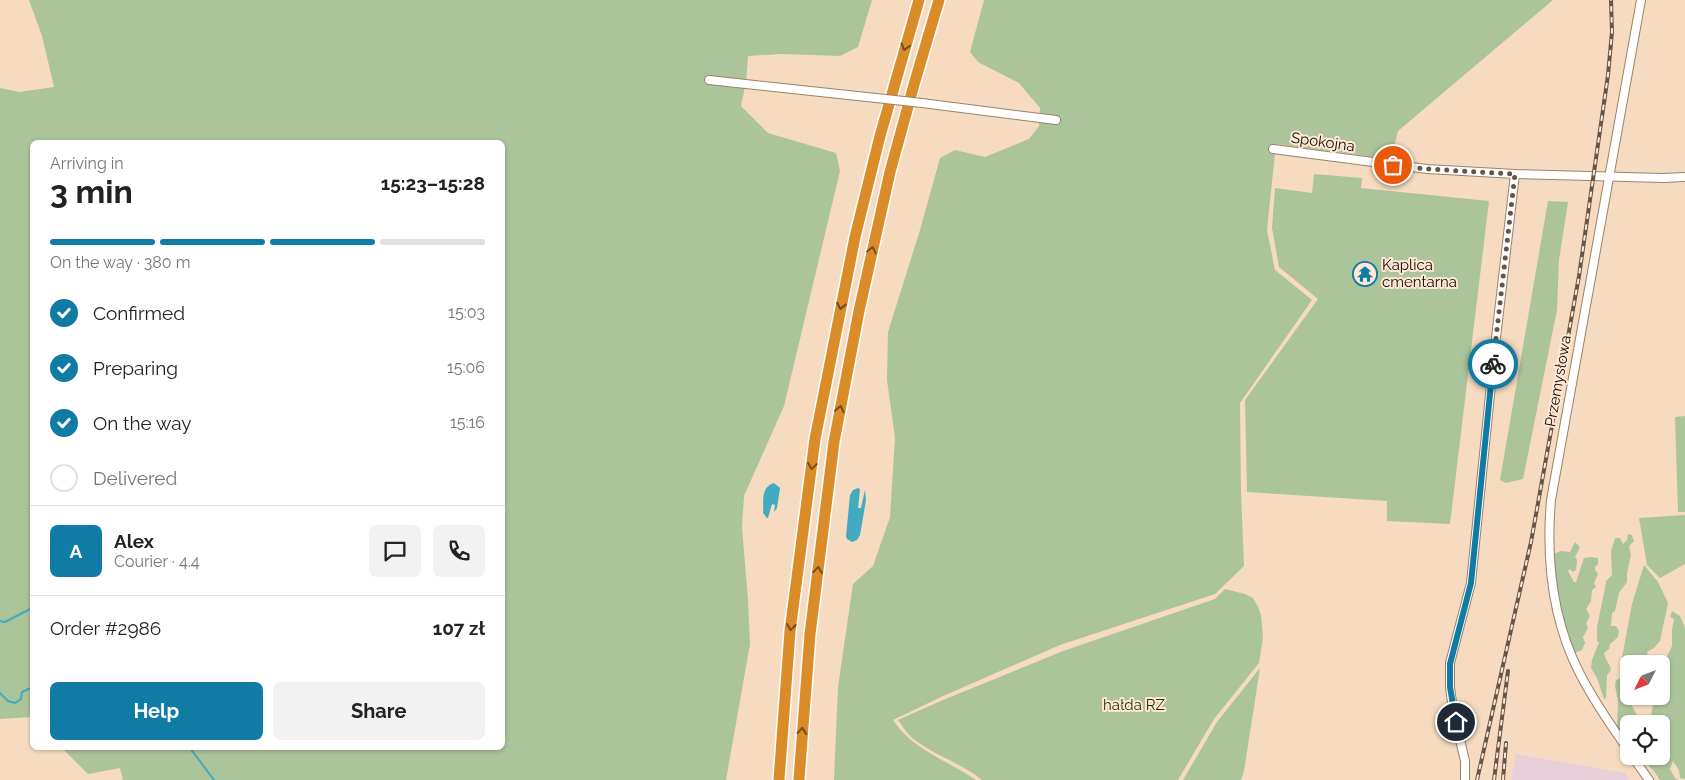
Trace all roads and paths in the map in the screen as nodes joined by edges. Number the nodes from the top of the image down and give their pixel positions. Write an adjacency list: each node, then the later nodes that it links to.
1 (919, 0): 12 (highway, one-way to 12)
2 (939, 0): 13 (highway, one-way to 2)
3 (1641, 0): 8 (street, Przemysłowa)
4 (709, 80): 5 (street, bridge)
5 (1056, 120)
6 (1273, 149): 7 (street, Spokojna)
7 (1515, 174): 8 (street, Spokojna); 14 (street)
8 (1608, 177): 9 (street, Spokojna); 10 (street, Przemysłowa)
9 (1685, 177)
10 (1620, 738)
11 (1638, 765): 15 (street)
12 (778, 780)
13 (799, 780)
14 (1465, 780)
15 (1649, 780)

